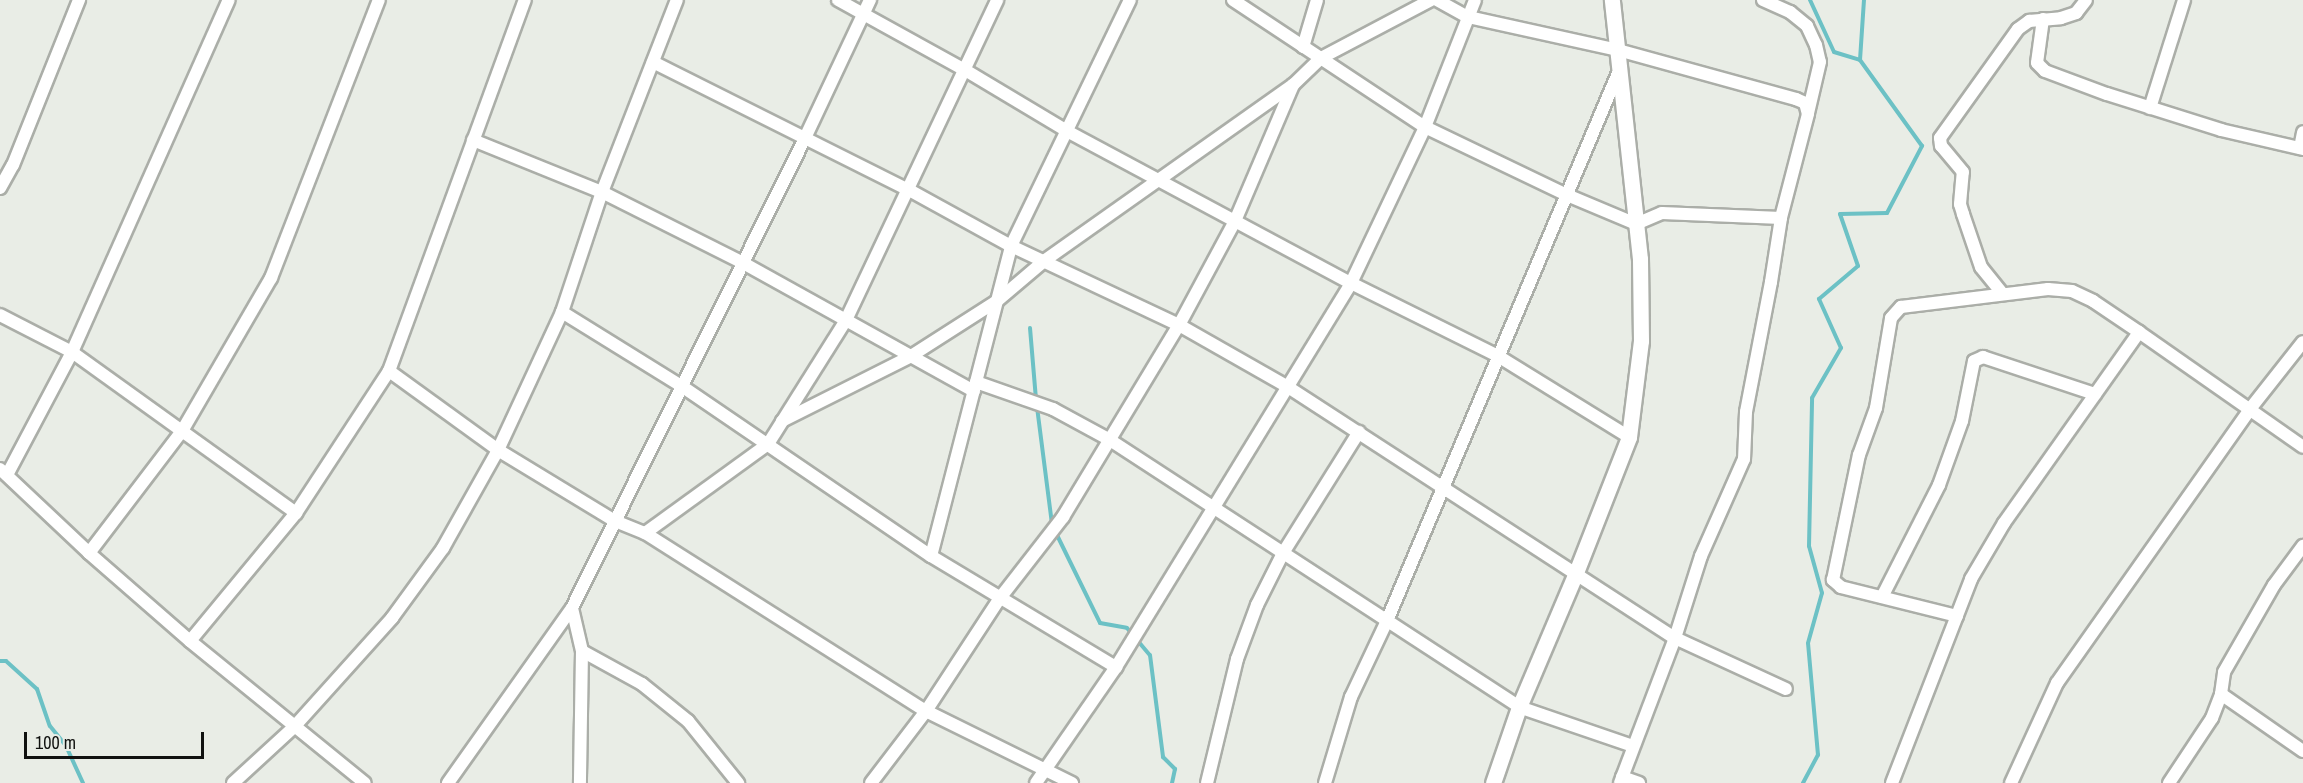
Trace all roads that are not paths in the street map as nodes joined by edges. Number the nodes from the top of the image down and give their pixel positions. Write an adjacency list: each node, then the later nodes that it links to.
1 (79, 0): 38 (street)
2 (229, 0): 57 (street)
3 (379, 0): 67 (street)
4 (525, 0): 35 (street)
5 (676, 0): 25 (street)
6 (838, 0): 19 (street)
7 (870, 0): 19 (street)
8 (997, 0): 26 (street)
9 (1130, 0): 32 (street)
10 (1233, 0): 22 (street)
11 (1317, 0): 22 (street)
12 (1431, 0): 24 (street)
13 (1437, 0): 20 (street)
14 (1475, 0): 20 (street)
15 (1612, 0): 23 (street)
16 (1763, 0): 30 (street)
17 (2086, 0): 21 (street)
18 (2184, 0): 29 (street)
19 (863, 14): 26 (street); 34 (street)
20 (1468, 16): 23 (street); 31 (street)
21 (2043, 20): 29 (street); 49 (street)
22 (1303, 47): 24 (street)
23 (1618, 50): 27 (street); 30 (street)
24 (1321, 58): 28 (street); 31 (street)
25 (653, 62): 34 (street); 40 (street)
26 (965, 70): 32 (street); 39 (street)
27 (1619, 71): 41 (street); 44 (street)
28 (1293, 85): 37 (street); 43 (street)
29 (2150, 108): 36 (street)
30 (1808, 114): 42 (street)
31 (1425, 127): 41 (street); 48 (street)
32 (1067, 131): 37 (street); 45 (street)
33 (2303, 132): 36 (street)
34 (805, 138): 39 (street); 47 (street)
35 (473, 140): 40 (street); 60 (street)
36 (2302, 148)
37 (1158, 180): 43 (street); 46 (street)
38 (0, 188)
39 (909, 190): 45 (street); 53 (street)
40 (602, 192): 47 (street); 51 (street)
41 (1567, 195): 44 (street); 59 (street)
42 (1781, 218): 44 (street); 90 (street)
43 (1235, 221): 48 (street); 54 (street)
44 (1636, 224): 69 (street)
45 (1011, 246): 46 (street); 50 (street)
46 (1044, 261): 50 (street); 54 (street)
47 (744, 263): 53 (street); 61 (street)
48 (1351, 284): 59 (street); 63 (street)
49 (2002, 293): 55 (street); 86 (street)
50 (997, 301): 58 (street); 62 (street)
51 (562, 312): 61 (street); 73 (street)
52 (0, 315): 57 (street)
53 (846, 320): 58 (street); 66 (street)
54 (1179, 326): 63 (street); 70 (street)
55 (2139, 332): 64 (street); 65 (street)
56 (2303, 342): 65 (street)
57 (72, 351): 67 (street); 74 (street)
58 (911, 356): 62 (street); 66 (street)
59 (1498, 356): 69 (street); 75 (street)
60 (389, 371): 73 (street); 77 (street)
61 (683, 387): 71 (street); 78 (street)
62 (975, 387): 70 (street); 83 (street)
63 (1288, 387): 68 (street); 76 (street)
64 (2095, 394): 86 (street); 88 (street)
65 (2250, 409): 72 (street); 116 (street)
66 (782, 421): 71 (street)
67 (182, 431): 77 (street); 81 (street)
68 (1359, 432): 75 (street); 82 (street)
69 (1629, 437): 84 (street)
70 (1110, 440): 76 (street); 85 (street)
71 (768, 444): 79 (street); 83 (street)
72 (2303, 447)
73 (498, 450): 78 (street); 98 (street)
74 (4, 472): 81 (street)
75 (1443, 486): 84 (street); 89 (street)
76 (1215, 508): 82 (street); 93 (street)
77 (296, 513): 91 (street)
78 (615, 521): 79 (street); 87 (street)
79 (645, 533): 97 (street)
80 (2303, 546): 95 (street)
81 (89, 553): 91 (street)
82 (1283, 554): 89 (street); 111 (street)
83 (931, 556): 85 (street)
84 (1575, 575): 90 (street); 96 (street)
85 (1000, 597): 93 (street); 97 (street)
86 (1882, 597): 88 (street)
87 (572, 608): 92 (street); 105 (street)
88 (1957, 616): 115 (street)
89 (1386, 622): 96 (street); 112 (street)
90 (1675, 638): 94 (street); 99 (street)
91 (190, 641): 98 (street)
92 (582, 651): 106 (street); 107 (street)
93 (1116, 666): 101 (street)
94 (1786, 689)
95 (2221, 694): 100 (street); 117 (street)
96 (1519, 707): 99 (street); 113 (street)
97 (926, 711): 101 (street); 108 (street)
98 (294, 727): 103 (street); 104 (street)
99 (1633, 746): 102 (street)
100 (2303, 751)
101 (1048, 769): 109 (street); 110 (street)
102 (1621, 780): 114 (street)
103 (233, 783)
104 (365, 783)
105 (448, 783)
106 (580, 783)
107 (738, 783)
108 (871, 783)
109 (1036, 783)
110 (1072, 783)
111 (1207, 783)
112 (1324, 783)
113 (1493, 783)
114 (1639, 783)
115 (1892, 783)
116 (2011, 783)
117 (2169, 783)

